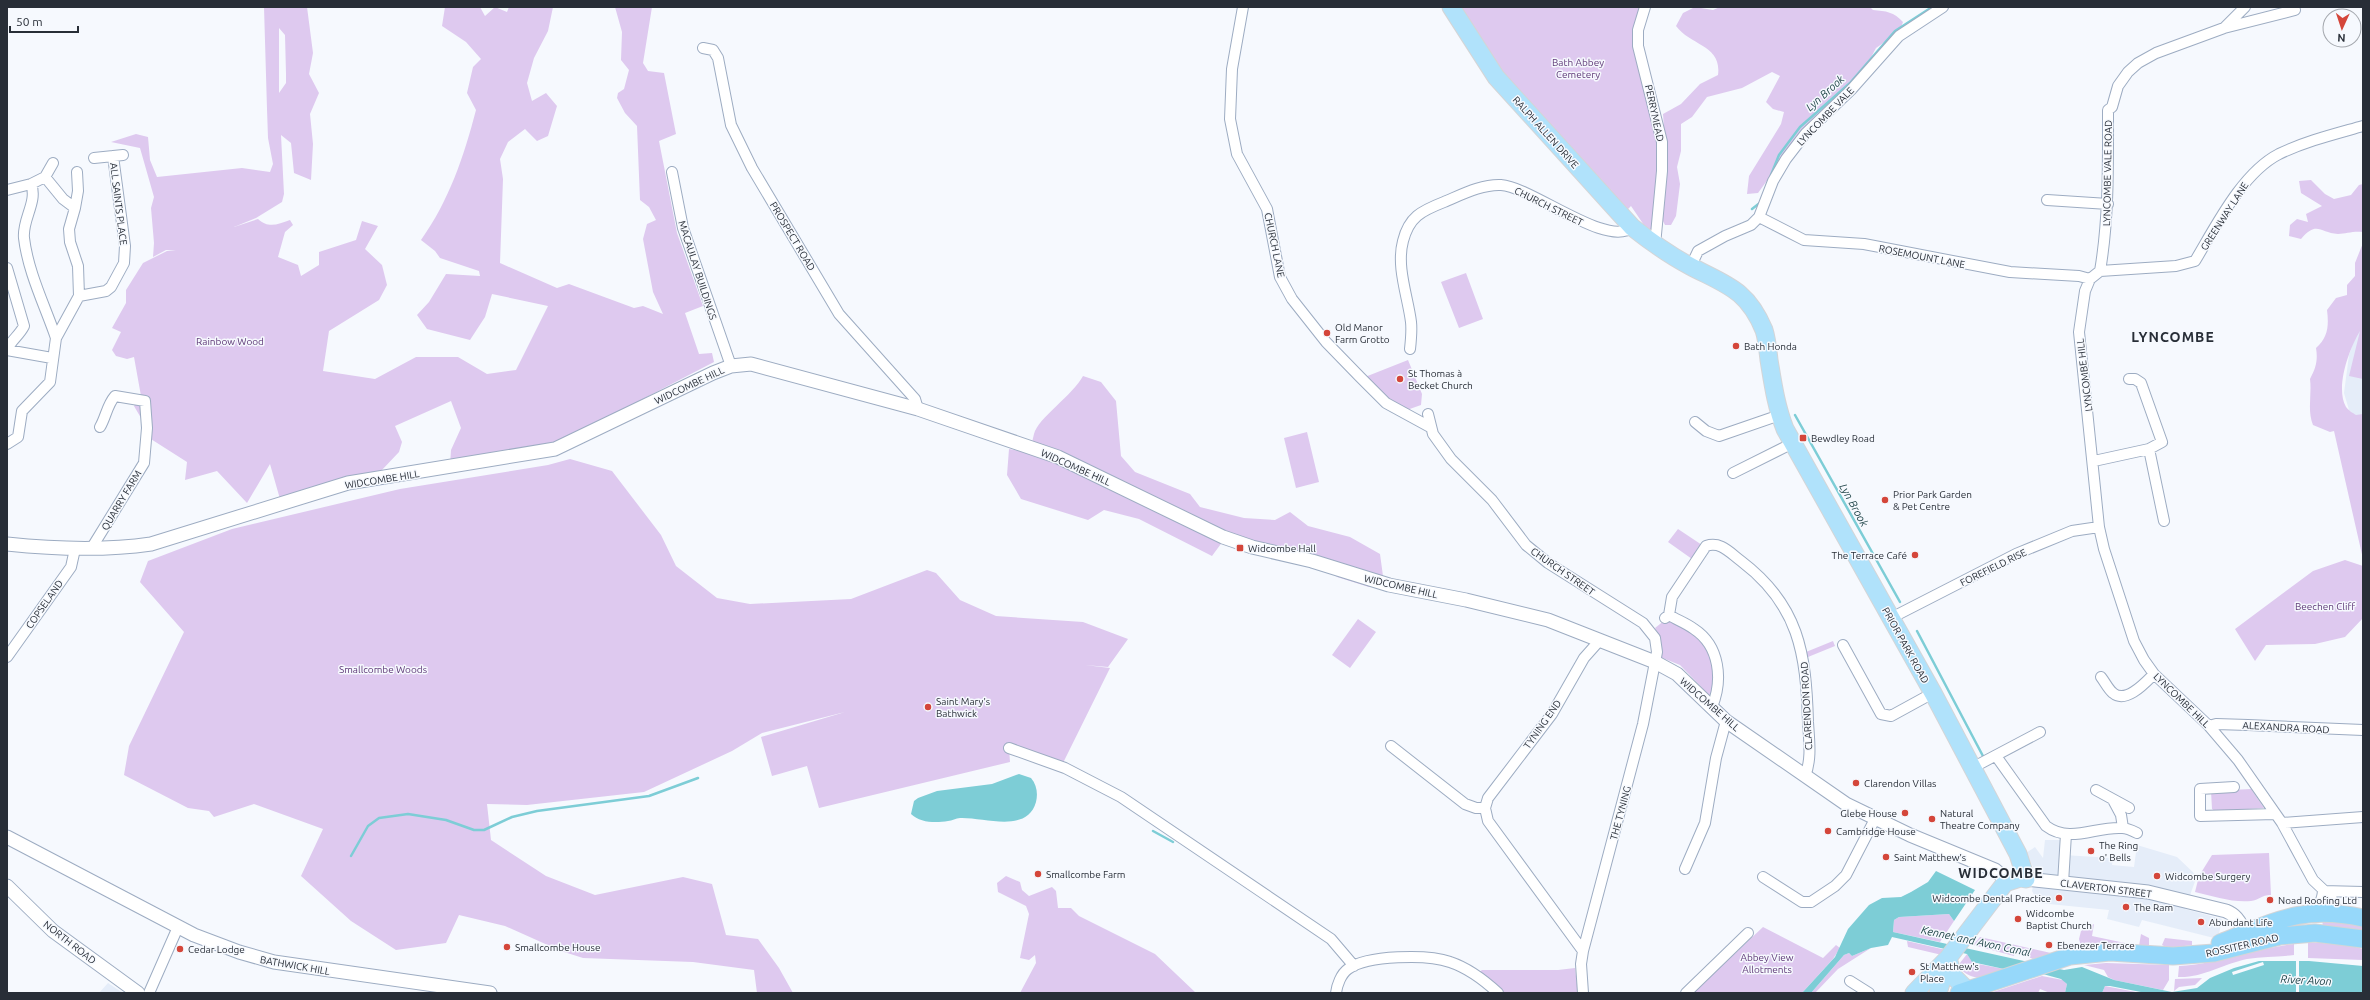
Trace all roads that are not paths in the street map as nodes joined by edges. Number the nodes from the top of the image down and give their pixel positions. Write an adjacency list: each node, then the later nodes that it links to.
1 (1243, 7): 39 (street, CHURCH LANE)
2 (1451, 7): 21 (main road, RALPH ALLEN DRIVE)
3 (1645, 7): 22 (street, PERRYMEAD)
4 (1943, 7): 20 (street, LYNCOMBE VALE)
5 (2245, 7): 7 (street, LYNCOMBE VALE ROAD)
6 (2295, 10): 7 (street)
7 (2224, 28): 18 (street, LYNCOMBE VALE ROAD)
8 (703, 48): 34 (street, PROSPECT ROAD)
9 (2363, 126): 25 (street, GREENWAY LANE)
10 (94, 158): 27 (street, ALL SAINTS PLACE)
11 (53, 163): 14 (street)
12 (76, 172): 19 (street)
13 (672, 172): 32 (street, MACAULAY BUILDINGS)
14 (45, 177): 15 (street); 19 (street)
15 (31, 184): 16 (street); 28 (street)
16 (7, 190)
17 (2047, 200): 18 (street)
18 (2108, 204): 25 (street, LYNCOMBE VALE ROAD)
19 (75, 208): 27 (street)
20 (1759, 217): 23 (street); 26 (street, ROSEMOUNT LANE)
21 (1632, 227): 22 (main road, RALPH ALLEN DRIVE); 29 (street, CHURCH STREET)
22 (1654, 245): 23 (main road, PRIOR PARK ROAD)
23 (1691, 266): 36 (main road, PRIOR PARK ROAD)
24 (7, 268): 30 (street)
25 (2100, 271): 26 (street)
26 (2090, 279): 43 (street, LYNCOMBE HILL)
27 (79, 296): 28 (street)
28 (56, 338): 31 (street)
29 (1410, 349)
30 (7, 350): 31 (street)
31 (52, 358): 41 (street)
32 (731, 366): 34 (street, WIDCOMBE HILL); 49 (street, WIDCOMBE HILL)
33 (2129, 379): 42 (street)
34 (918, 409): 51 (street, WIDCOMBE HILL)
35 (1428, 414): 39 (street, CHURCH STREET)
36 (1780, 415): 37 (street); 40 (main road, PRIOR PARK ROAD)
37 (1695, 422)
38 (100, 427): 49 (street, QUARRY FARM)
39 (1430, 427): 54 (street, CHURCH STREET)
40 (1793, 443): 44 (street); 50 (main road, PRIOR PARK ROAD)
41 (7, 444)
42 (2149, 449): 43 (street); 45 (street)
43 (2094, 461): 46 (street, LYNCOMBE HILL)
44 (1733, 473)
45 (2164, 521)
46 (2099, 527): 50 (street, FOREFIELD RISE); 55 (street, LYNCOMBE HILL)
47 (7, 544): 48 (street, WIDCOMBE HILL)
48 (74, 549): 49 (street, WIDCOMBE HILL); 53 (street, COPSELAND)
49 (91, 549)
50 (1891, 618): 57 (main road, PRIOR PARK ROAD)
51 (1600, 640): 54 (street, WIDCOMBE HILL); 71 (street, TYNING END)
52 (1843, 644): 57 (street)
53 (7, 657)
54 (1655, 662): 58 (street, WIDCOMBE HILL); 97 (street, THE TYNING)
55 (2154, 674): 56 (street); 60 (street, LYNCOMBE HILL)
56 (2101, 677)
57 (1933, 694): 66 (main road, PRIOR PARK ROAD)
58 (1712, 707): 59 (street, WIDCOMBE HILL); 67 (street, CLARENDON ROAD)
59 (1726, 721): 67 (street, WIDCOMBE HILL); 81 (street)
60 (2209, 726): 61 (street, ALEXANDRA ROAD); 73 (street, LYNCOMBE HILL)
61 (2363, 730)
62 (2040, 732): 65 (street)
63 (1391, 746): 71 (street)
64 (1009, 748): 100 (street)
65 (1996, 756): 66 (street); 79 (street)
66 (1972, 768): 83 (main road, PRIOR PARK ROAD)
67 (1805, 776): 75 (street, WIDCOMBE HILL)
68 (2234, 787): 73 (street)
69 (2096, 790): 70 (street)
70 (2113, 800): 72 (street); 77 (street)
71 (1484, 808): 97 (street)
72 (2129, 808)
73 (2275, 814): 76 (street, LYNCOMBE HILL)
74 (2363, 817): 76 (street)
75 (1875, 819): 82 (street); 84 (street, WIDCOMBE HILL)
76 (2282, 823): 87 (street, LYNCOMBE HILL)
77 (2123, 828): 78 (street); 79 (street)
78 (2137, 833)
79 (2066, 834): 85 (street)
80 (7, 837): 92 (street, BATHWICK HILL)
81 (1685, 869)
82 (1763, 877)
83 (2026, 879): 84 (main road); 85 (street, CLAVERTON STREET)
84 (2005, 883): 98 (main road)
85 (2063, 883): 94 (street, CLAVERTON STREET)
86 (7, 886): 103 (street, NORTH ROAD)
87 (2323, 891): 88 (street); 89 (street); 90 (street, LYNCOMBE HILL)
88 (2363, 892)
89 (2308, 913): 90 (highway); 94 (highway)
90 (2338, 914): 91 (highway)
91 (2363, 918)
92 (178, 926): 104 (street); 105 (street, BATHWICK HILL)
93 (1748, 933): 109 (street)
94 (2246, 933): 96 (street); 99 (highway)
95 (2363, 939): 96 (highway, ROSSITER ROAD)
96 (2263, 941): 99 (highway, ROSSITER ROAD)
97 (1583, 951): 108 (street, THE TYNING)
98 (1950, 956): 102 (main road); 111 (main road); 112 (main road)
99 (2180, 956): 102 (highway, ROSSITER ROAD)
100 (1354, 966): 106 (street); 107 (street)
101 (1850, 981): 110 (street)
102 (1963, 992)
103 (138, 993)
104 (149, 993)
105 (490, 993)
106 (1336, 993)
107 (1498, 993)
108 (1583, 993)
109 (1686, 993)
110 (1869, 993)
111 (1914, 993)
112 (1938, 993)

